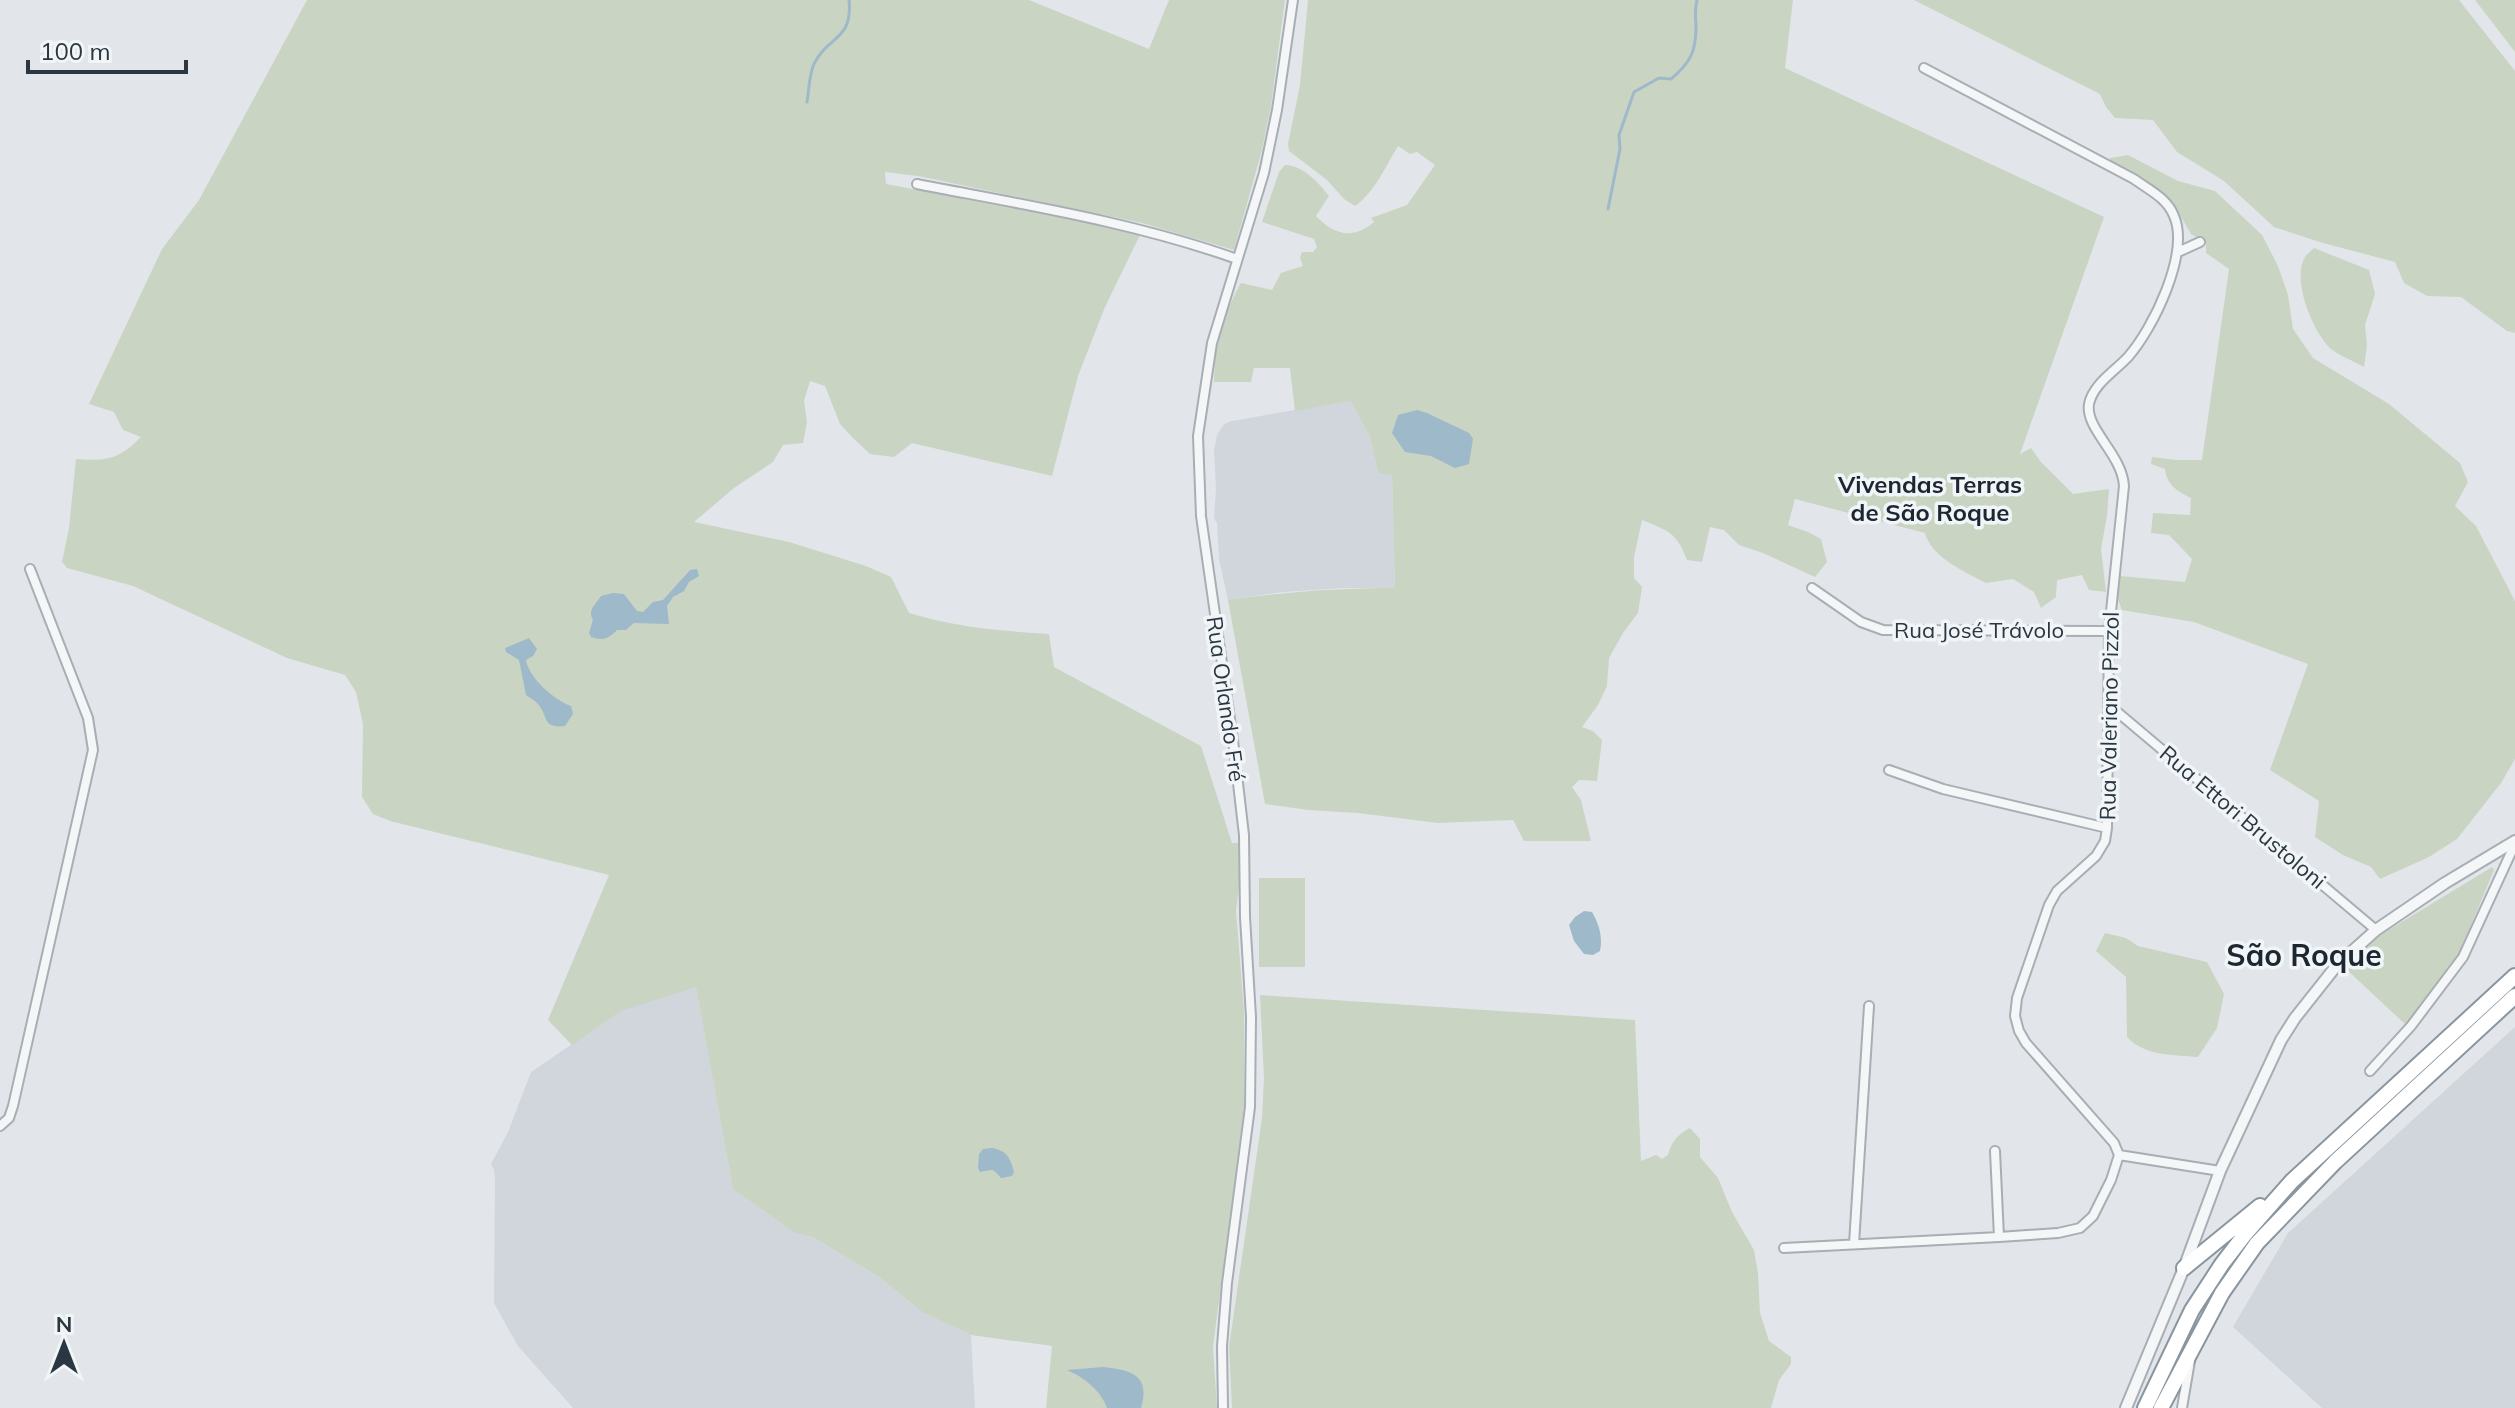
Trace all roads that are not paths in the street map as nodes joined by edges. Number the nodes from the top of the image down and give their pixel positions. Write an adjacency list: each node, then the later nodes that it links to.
1 (1293, 0): 6 (street, Rua Orlando Fré)
2 (1924, 68): 5 (street)
3 (917, 184): 6 (street)
4 (2200, 242): 5 (street)
5 (2178, 252): 9 (street, Rua Valeriano Pizzol)
6 (1237, 259): 29 (street, Rua Orlando Fré)
7 (30, 569): 19 (street)
8 (1812, 588): 9 (street, Rua José Trávolo)
9 (2109, 631): 10 (street, Rua Valeriano Pizzol)
10 (2109, 705): 12 (street, Rua Valeriano Pizzol); 14 (street, Rua Ettori Brustoloni)
11 (1889, 770): 12 (street)
12 (2107, 828): 21 (street, Rua Valeriano Pizzol)
13 (2515, 843): 14 (street); 18 (street)
14 (2376, 930): 22 (street)
15 (2515, 976): 23 (highway)
16 (2515, 996): 28 (highway)
17 (1869, 1006): 25 (street)
18 (2370, 1071)
19 (0, 1126)
20 (1995, 1151): 24 (street)
21 (2119, 1155): 22 (street); 24 (street)
22 (2220, 1171): 27 (street)
23 (2292, 1181): 27 (highway); 31 (highway)
24 (1999, 1237): 25 (street)
25 (1854, 1244): 26 (street)
26 (1784, 1248)
27 (2184, 1268): 30 (street)
28 (2193, 1345): 32 (highway); 33 (street)
29 (1223, 1408)
30 (2126, 1408)
31 (2145, 1408)
32 (2161, 1408)
33 (2182, 1408)

